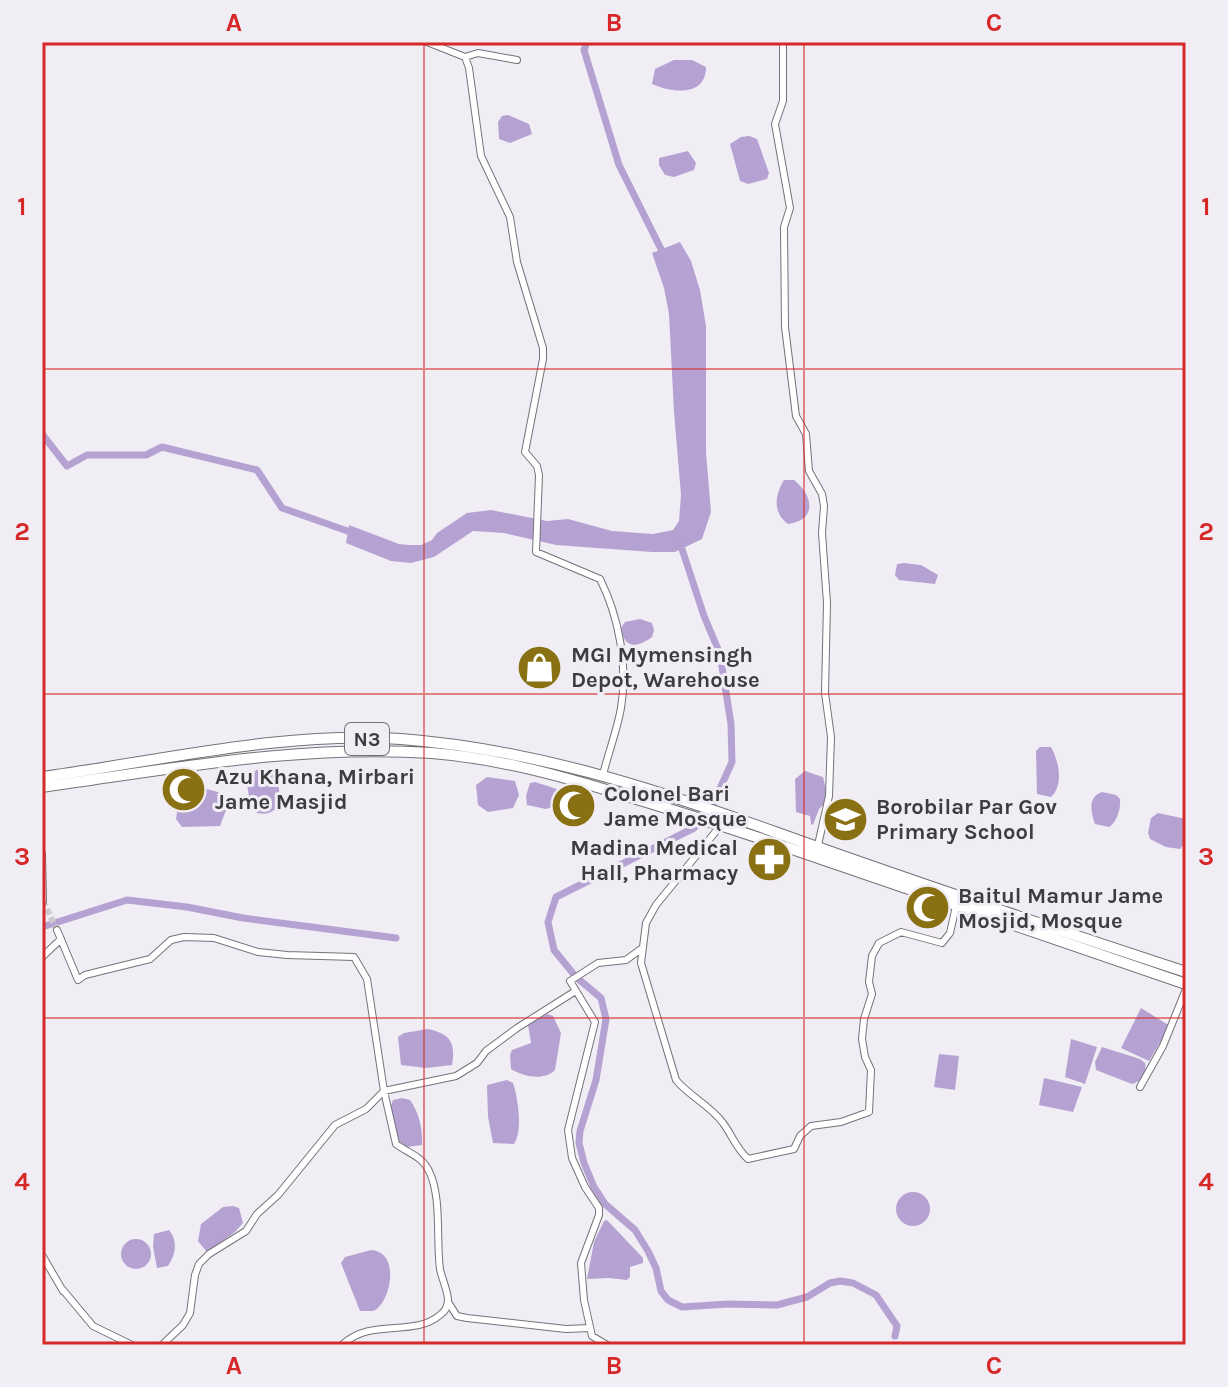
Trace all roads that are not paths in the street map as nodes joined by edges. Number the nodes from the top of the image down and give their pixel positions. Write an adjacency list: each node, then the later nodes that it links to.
1 (427, 42): 3 (street)
2 (783, 42): 9 (street)
3 (465, 57): 4 (street); 5 (street)
4 (517, 60)
5 (603, 775): 6 (highway, N3); 9 (highway, N3)
6 (42, 777)
7 (42, 787): 8 (highway, N3)
8 (721, 825): 12 (highway, N3); 15 (street)
9 (818, 845): 17 (highway, N3)
10 (42, 854): 11 (street)
11 (43, 901)
12 (956, 906): 15 (street); 18 (highway, N3)
13 (57, 930): 14 (street)
14 (61, 939): 16 (street); 21 (street)
15 (642, 949): 19 (street)
16 (42, 957)
17 (1186, 972)
18 (1186, 986): 20 (street)
19 (574, 992): 21 (street); 24 (street)
20 (1140, 1087)
21 (384, 1091): 23 (street); 26 (street)
22 (42, 1255): 25 (street)
23 (448, 1302): 24 (street); 27 (street)
24 (590, 1328): 28 (street)
25 (132, 1345)
26 (162, 1345)
27 (342, 1345)
28 (607, 1345)

